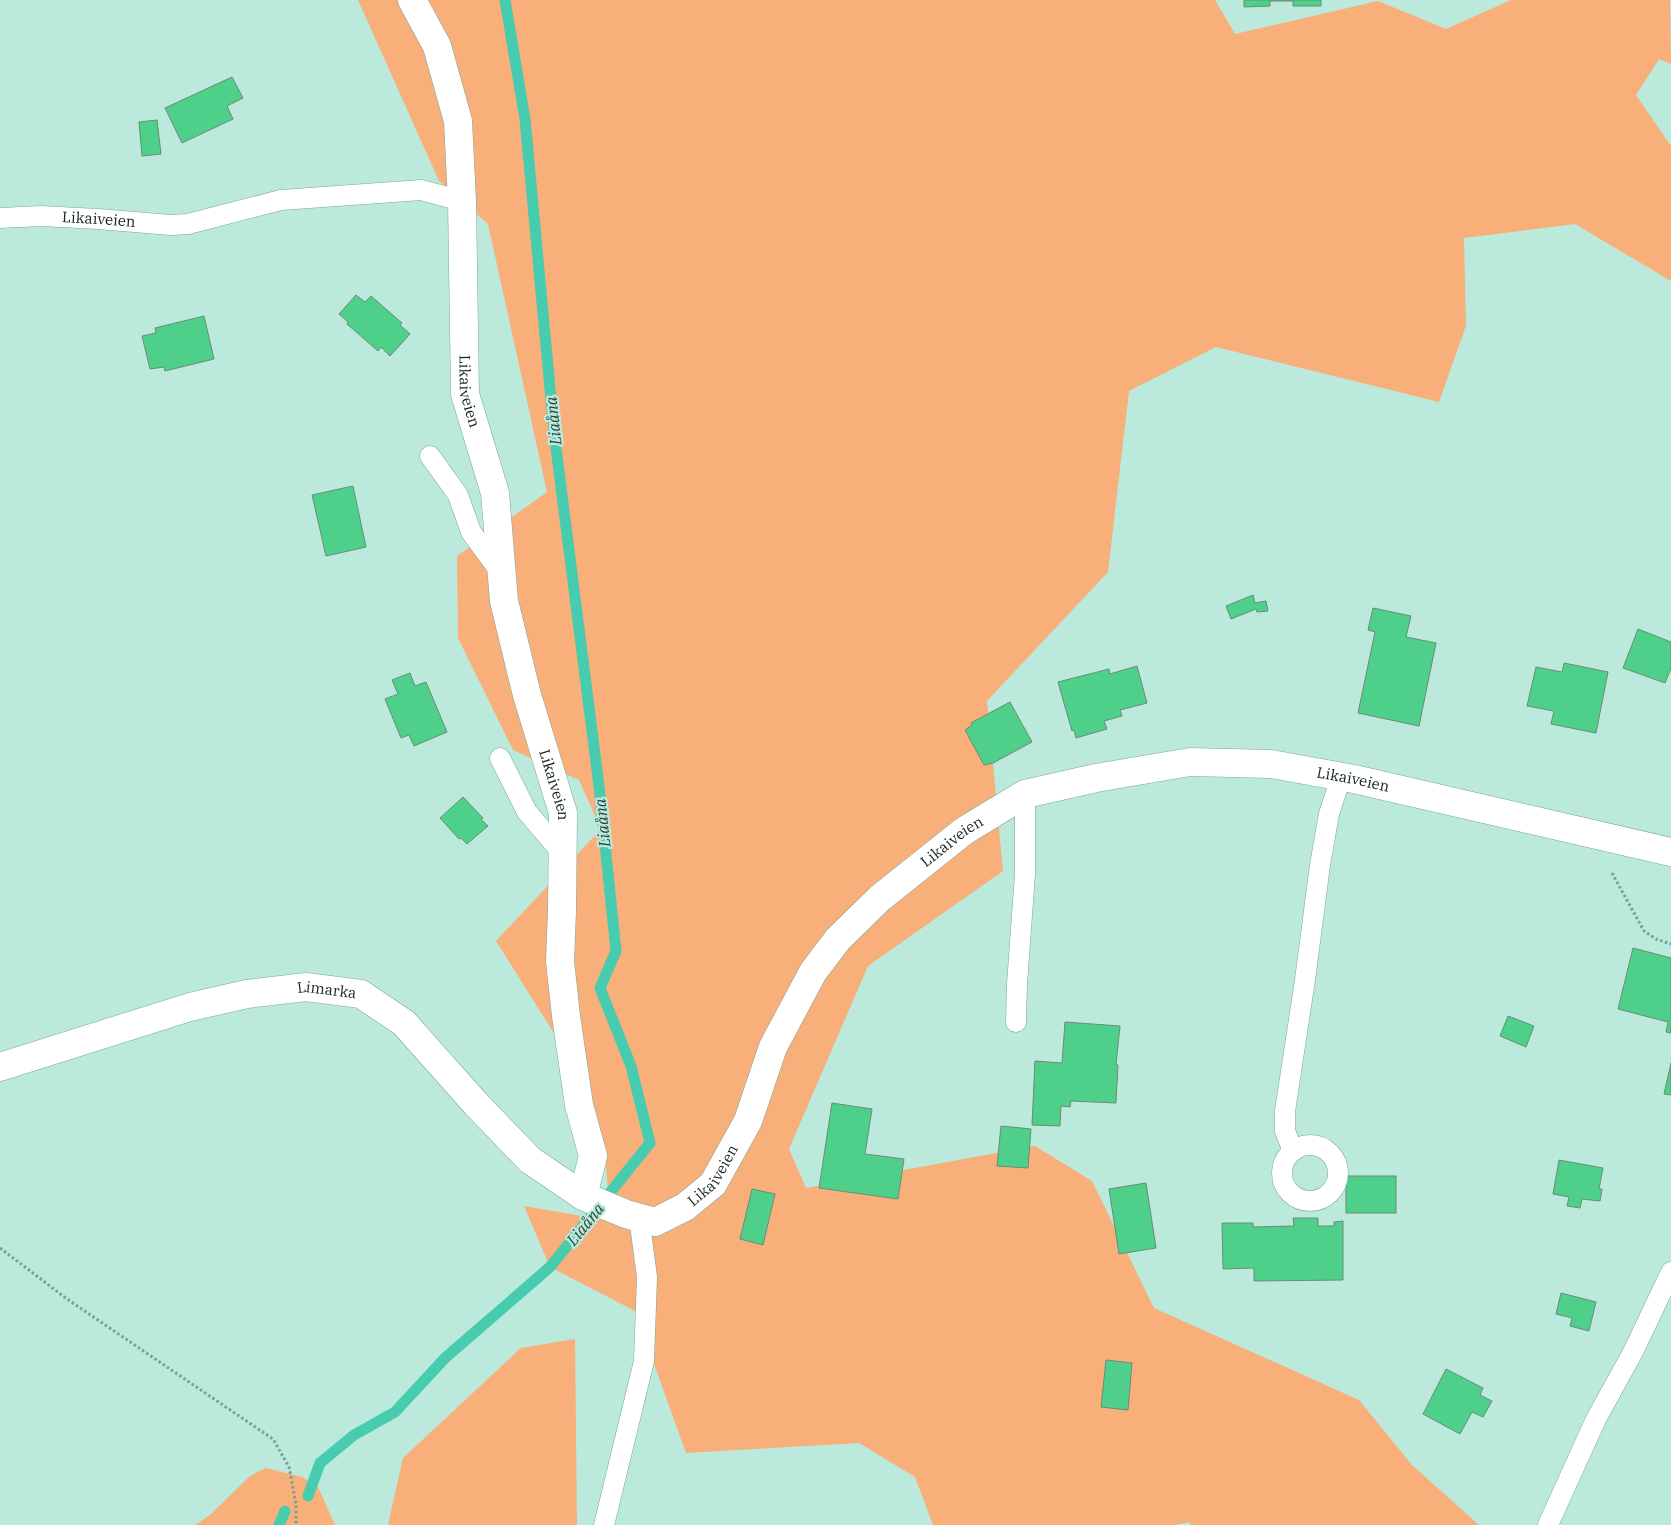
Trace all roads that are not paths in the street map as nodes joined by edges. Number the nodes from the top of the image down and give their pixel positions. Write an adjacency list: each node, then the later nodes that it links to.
1 (412, 0): 2 (street, Likaiveien)
2 (462, 201): 3 (lane, Likaiveien); 5 (street, Likaiveien)
3 (0, 218)
4 (430, 456): 5 (lane)
5 (502, 574): 10 (street, Likaiveien)
6 (500, 758): 10 (lane)
7 (1341, 777): 8 (street, Likaiveien); 9 (street, Likaiveien); 13 (lane)
8 (1025, 794): 11 (lane); 15 (street, Likaiveien)
9 (1671, 852)
10 (563, 854): 14 (street, Likaiveien)
11 (1016, 1022)
12 (0, 1068): 14 (street, Limarka)
13 (1293, 1151)
14 (582, 1196): 15 (street, Likaiveien)
15 (639, 1218): 17 (lane)
16 (1671, 1272): 18 (lane)
17 (604, 1525)
18 (1548, 1525)

